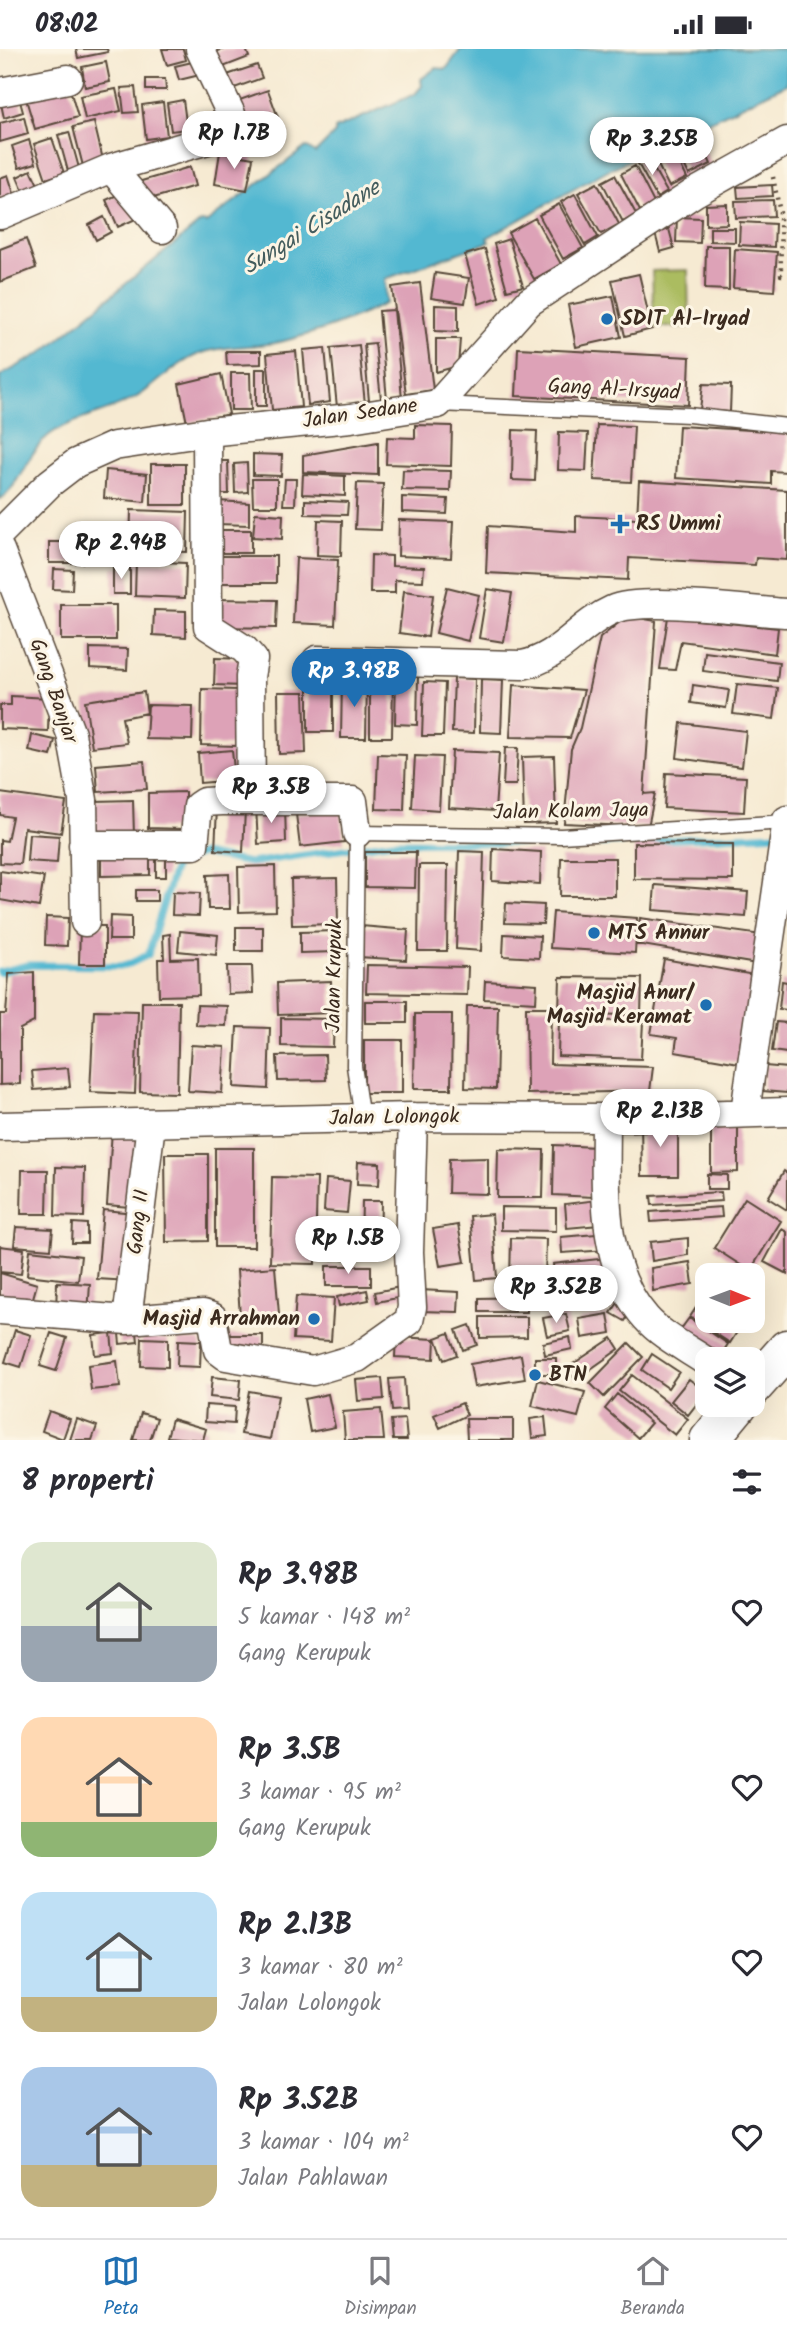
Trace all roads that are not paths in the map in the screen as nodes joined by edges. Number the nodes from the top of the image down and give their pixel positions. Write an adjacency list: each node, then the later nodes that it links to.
1 (200, 49): 5 (street)
2 (68, 79): 3 (street)
3 (0, 92)
4 (777, 147): 8 (street, Jalan Sedane)
5 (111, 168): 6 (street); 7 (street)
6 (0, 215)
7 (162, 229)
8 (438, 404): 9 (lane, Gang Al-Irsyad); 10 (street, Jalan Sedane)
9 (787, 426)
10 (207, 432): 11 (street, Jalan Sedane); 15 (street)
11 (0, 533)
12 (0, 550): 17 (street, Gang Banjar)
13 (787, 613): 14 (street)
14 (317, 660)
15 (251, 801): 17 (street); 18 (street)
16 (786, 828): 18 (lane, Jalan Kolam Jaya); 20 (street)
17 (83, 845): 19 (street, Gang Banjar)
18 (357, 846): 24 (lane, Jalan Krupuk)
19 (85, 922)
20 (745, 1112): 21 (street, Jalan Lolongok); 23 (street, Jalan Lolongok)
21 (787, 1112)
22 (413, 1117): 23 (street, Jalan Lolongok); 24 (street, Jalan Lolongok); 28 (street)
23 (606, 1118): 30 (street)
24 (362, 1119): 25 (street, Jalan Lolongok)
25 (151, 1124): 26 (street, Jalan Lolongok); 28 (street, Gang II)
26 (0, 1126)
27 (0, 1310): 28 (street)
28 (127, 1320)
29 (787, 1349): 31 (main road)
30 (695, 1354)
31 (765, 1374)
32 (728, 1417): 33 (main road)
33 (709, 1440)

